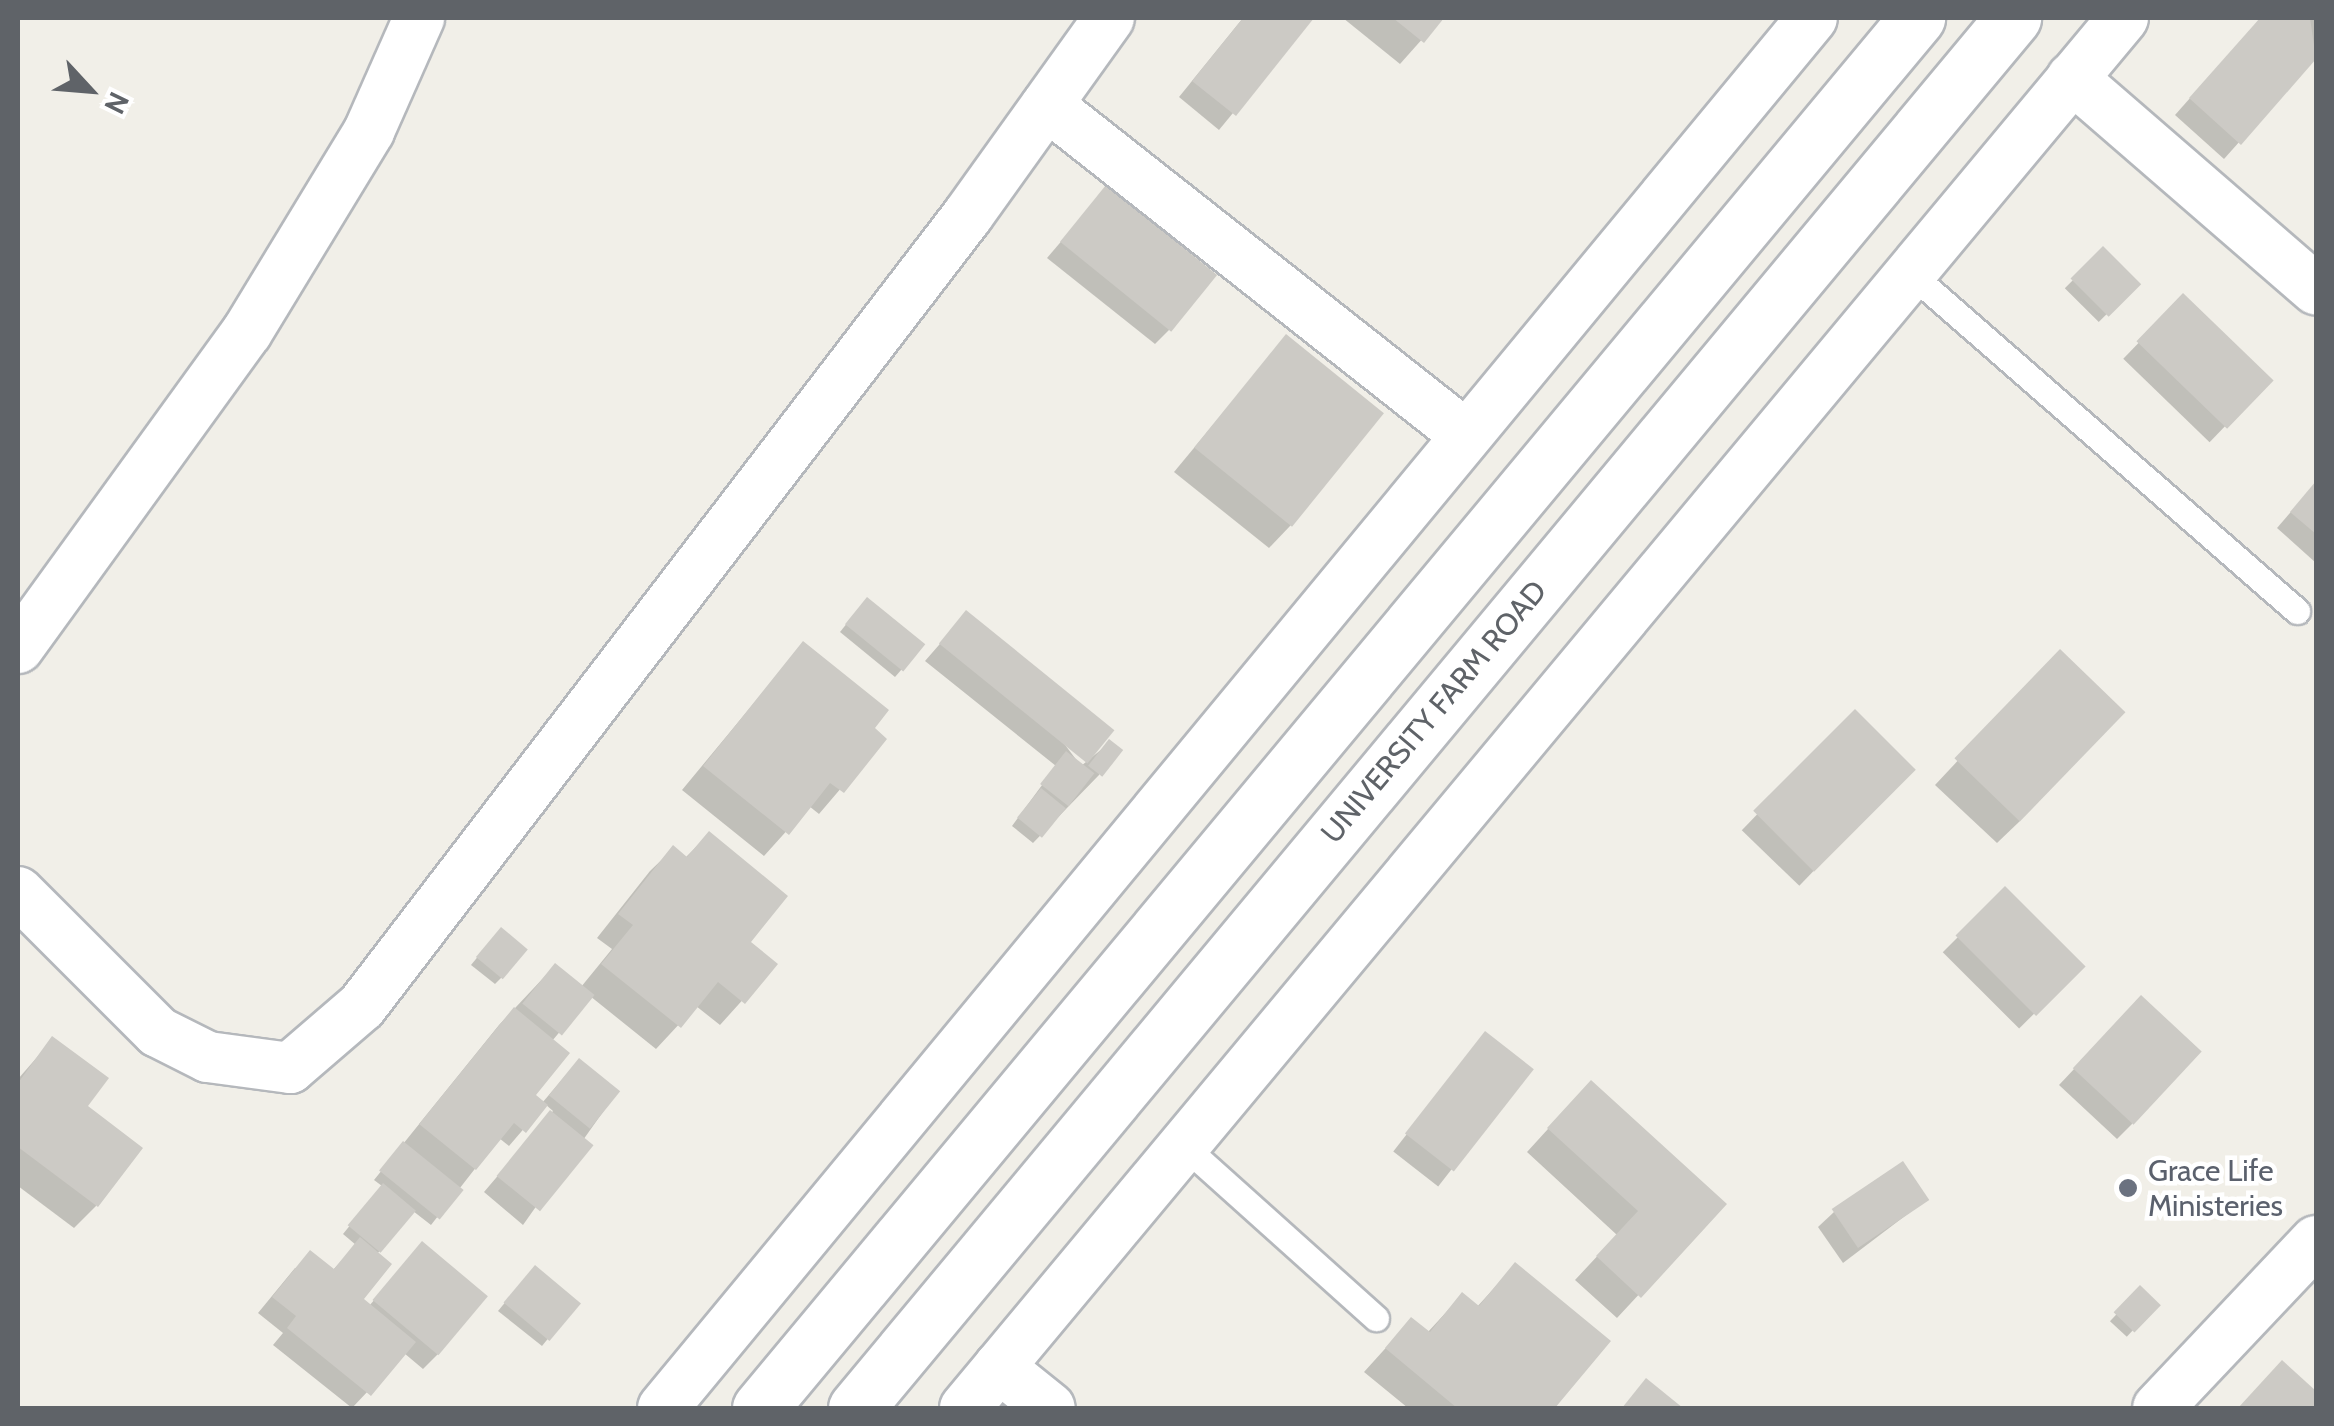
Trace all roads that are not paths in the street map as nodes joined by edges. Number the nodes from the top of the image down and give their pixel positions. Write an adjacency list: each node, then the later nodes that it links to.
1 (420, 18): 13 (street)
2 (1108, 18): 8 (street)
3 (1812, 18): 11 (street)
4 (1917, 18): 20 (street)
5 (2013, 18): 21 (street, UNIVERSITY FARM ROAD)
6 (2123, 18): 7 (street)
7 (2072, 78): 9 (street); 10 (street)
8 (1048, 104): 11 (street); 14 (street)
9 (1910, 273): 12 (lane); 15 (street)
10 (2316, 289)
11 (1464, 433): 19 (street)
12 (2296, 611)
13 (18, 648)
14 (18, 892)
15 (1184, 1146): 17 (lane); 18 (street)
16 (2316, 1241): 24 (street)
17 (1376, 1318)
18 (999, 1367): 22 (street); 23 (street)
19 (663, 1408)
20 (760, 1408)
21 (856, 1408)
22 (965, 1408)
23 (1050, 1408)
24 (2158, 1408)

